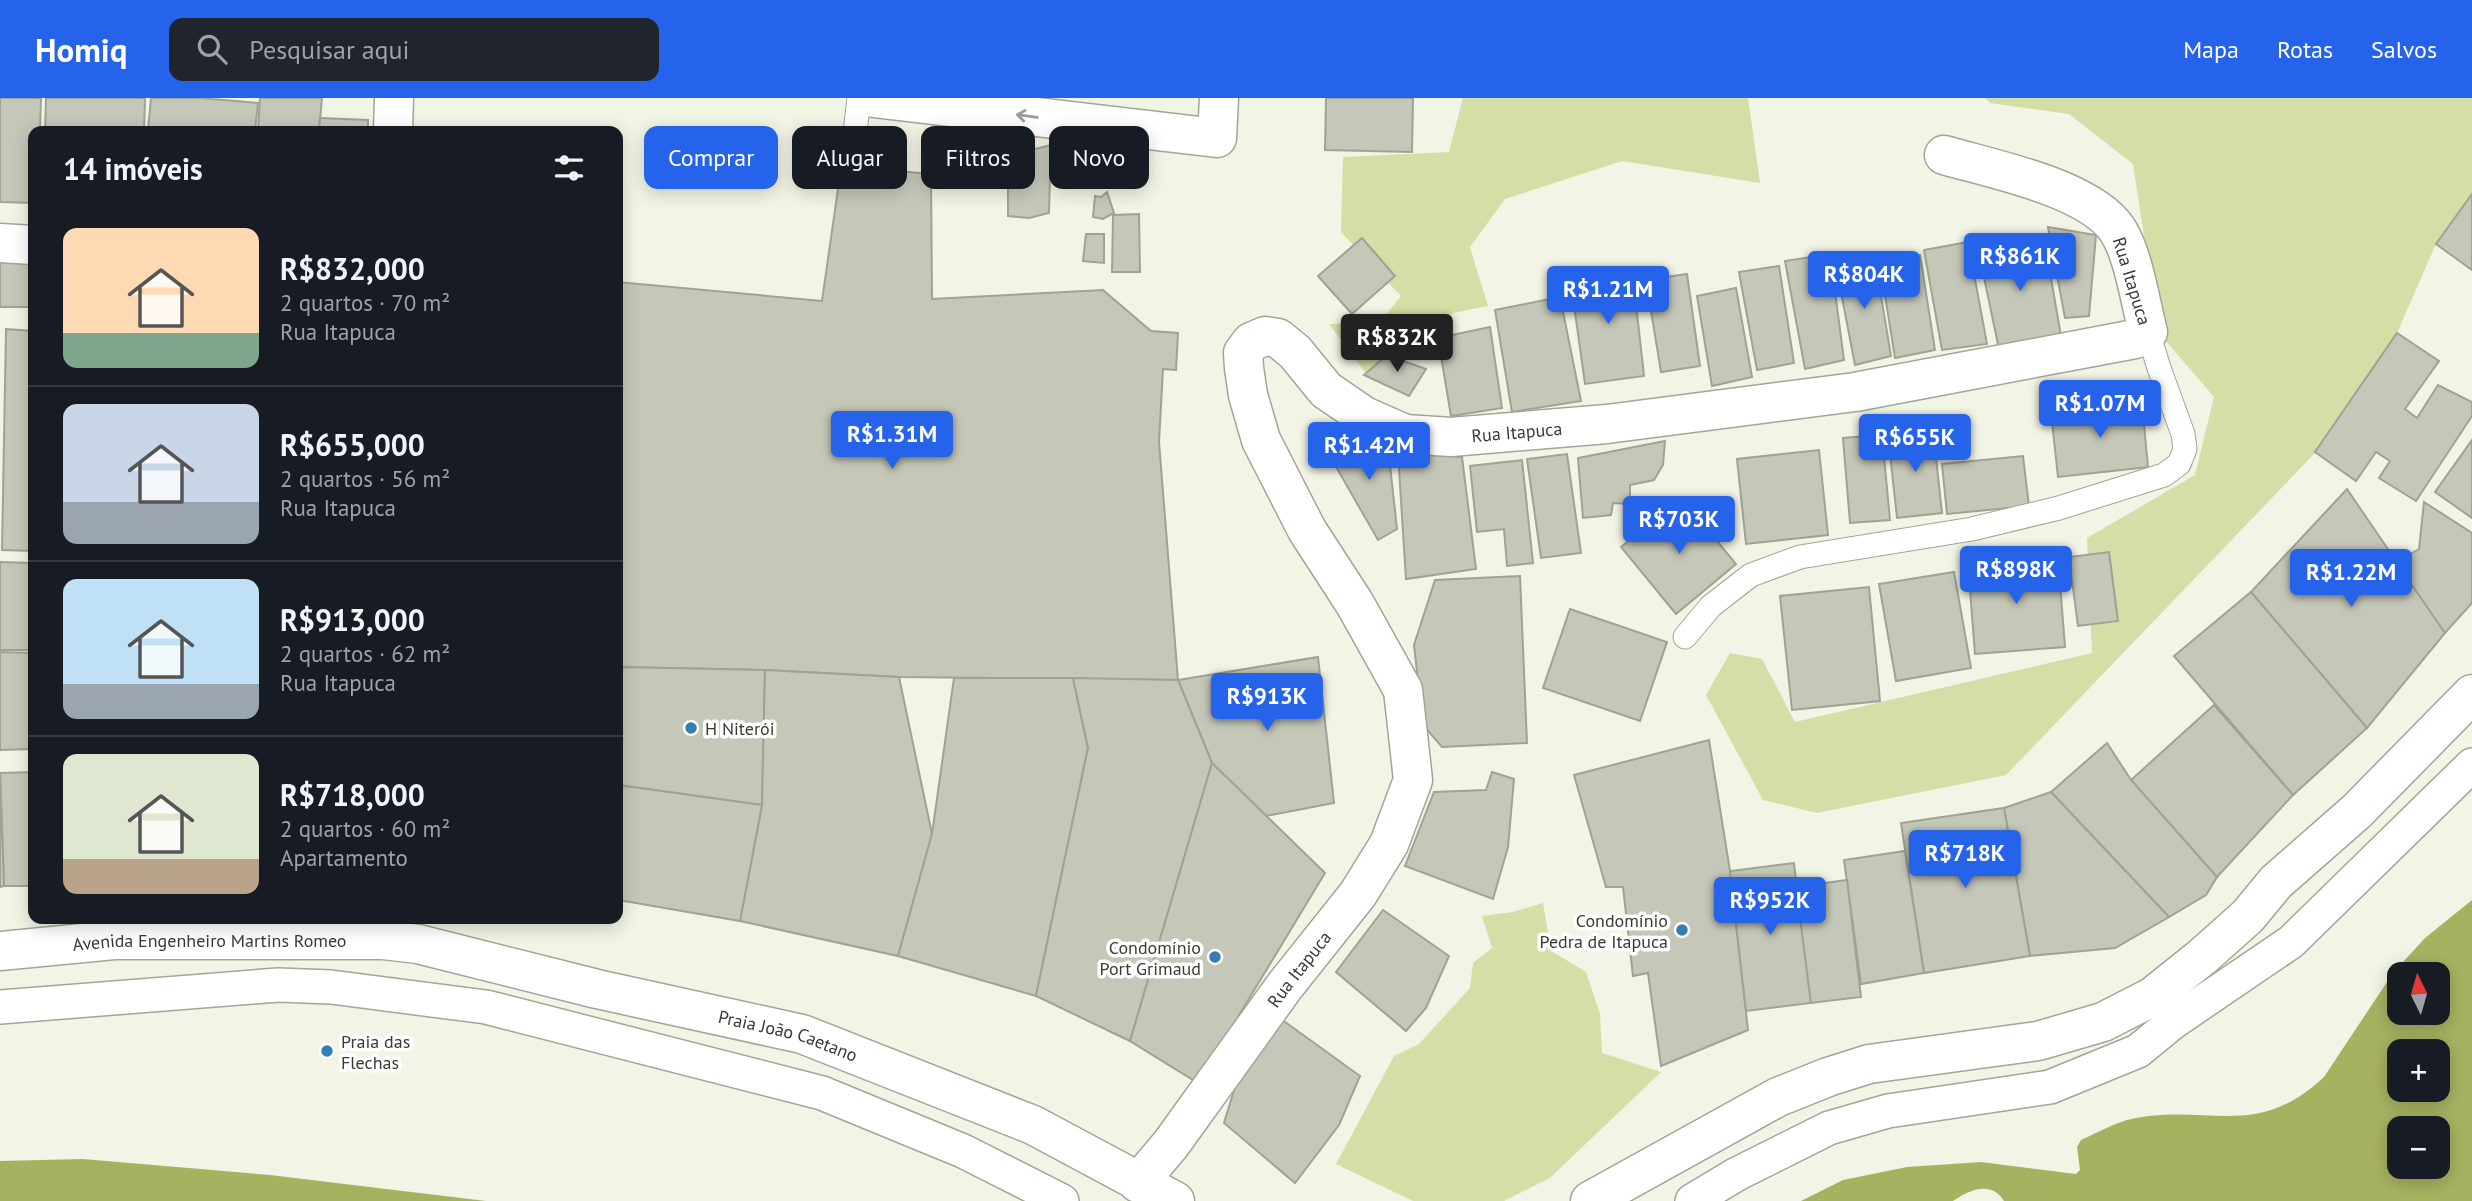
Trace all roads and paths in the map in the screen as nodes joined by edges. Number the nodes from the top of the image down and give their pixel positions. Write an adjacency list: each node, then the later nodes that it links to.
1 (394, 98): 5 (street)
2 (859, 98): 6 (lane)
3 (873, 98): 4 (street, one-way to 3)
4 (1219, 98)
5 (393, 126)
6 (856, 126)
7 (1944, 155): 10 (street, Rua Itapuca)
8 (0, 243): 9 (street)
9 (28, 244)
10 (2148, 332): 11 (lane); 18 (street, Rua Itapuca)
11 (1685, 637)
12 (2472, 694): 21 (street)
13 (2472, 765): 22 (street)
14 (114, 929): 15 (street, Avenida Engenheiro Martins Romeo); 16 (street, Avenida Engenheiro Martins Romeo)
15 (412, 931): 18 (street, Praia João Caetano)
16 (0, 951)
17 (0, 1007): 19 (street)
18 (1138, 1182): 20 (street, Praia João Caetano)
19 (1062, 1201)
20 (1175, 1201)
21 (1590, 1201)
22 (1692, 1201)

